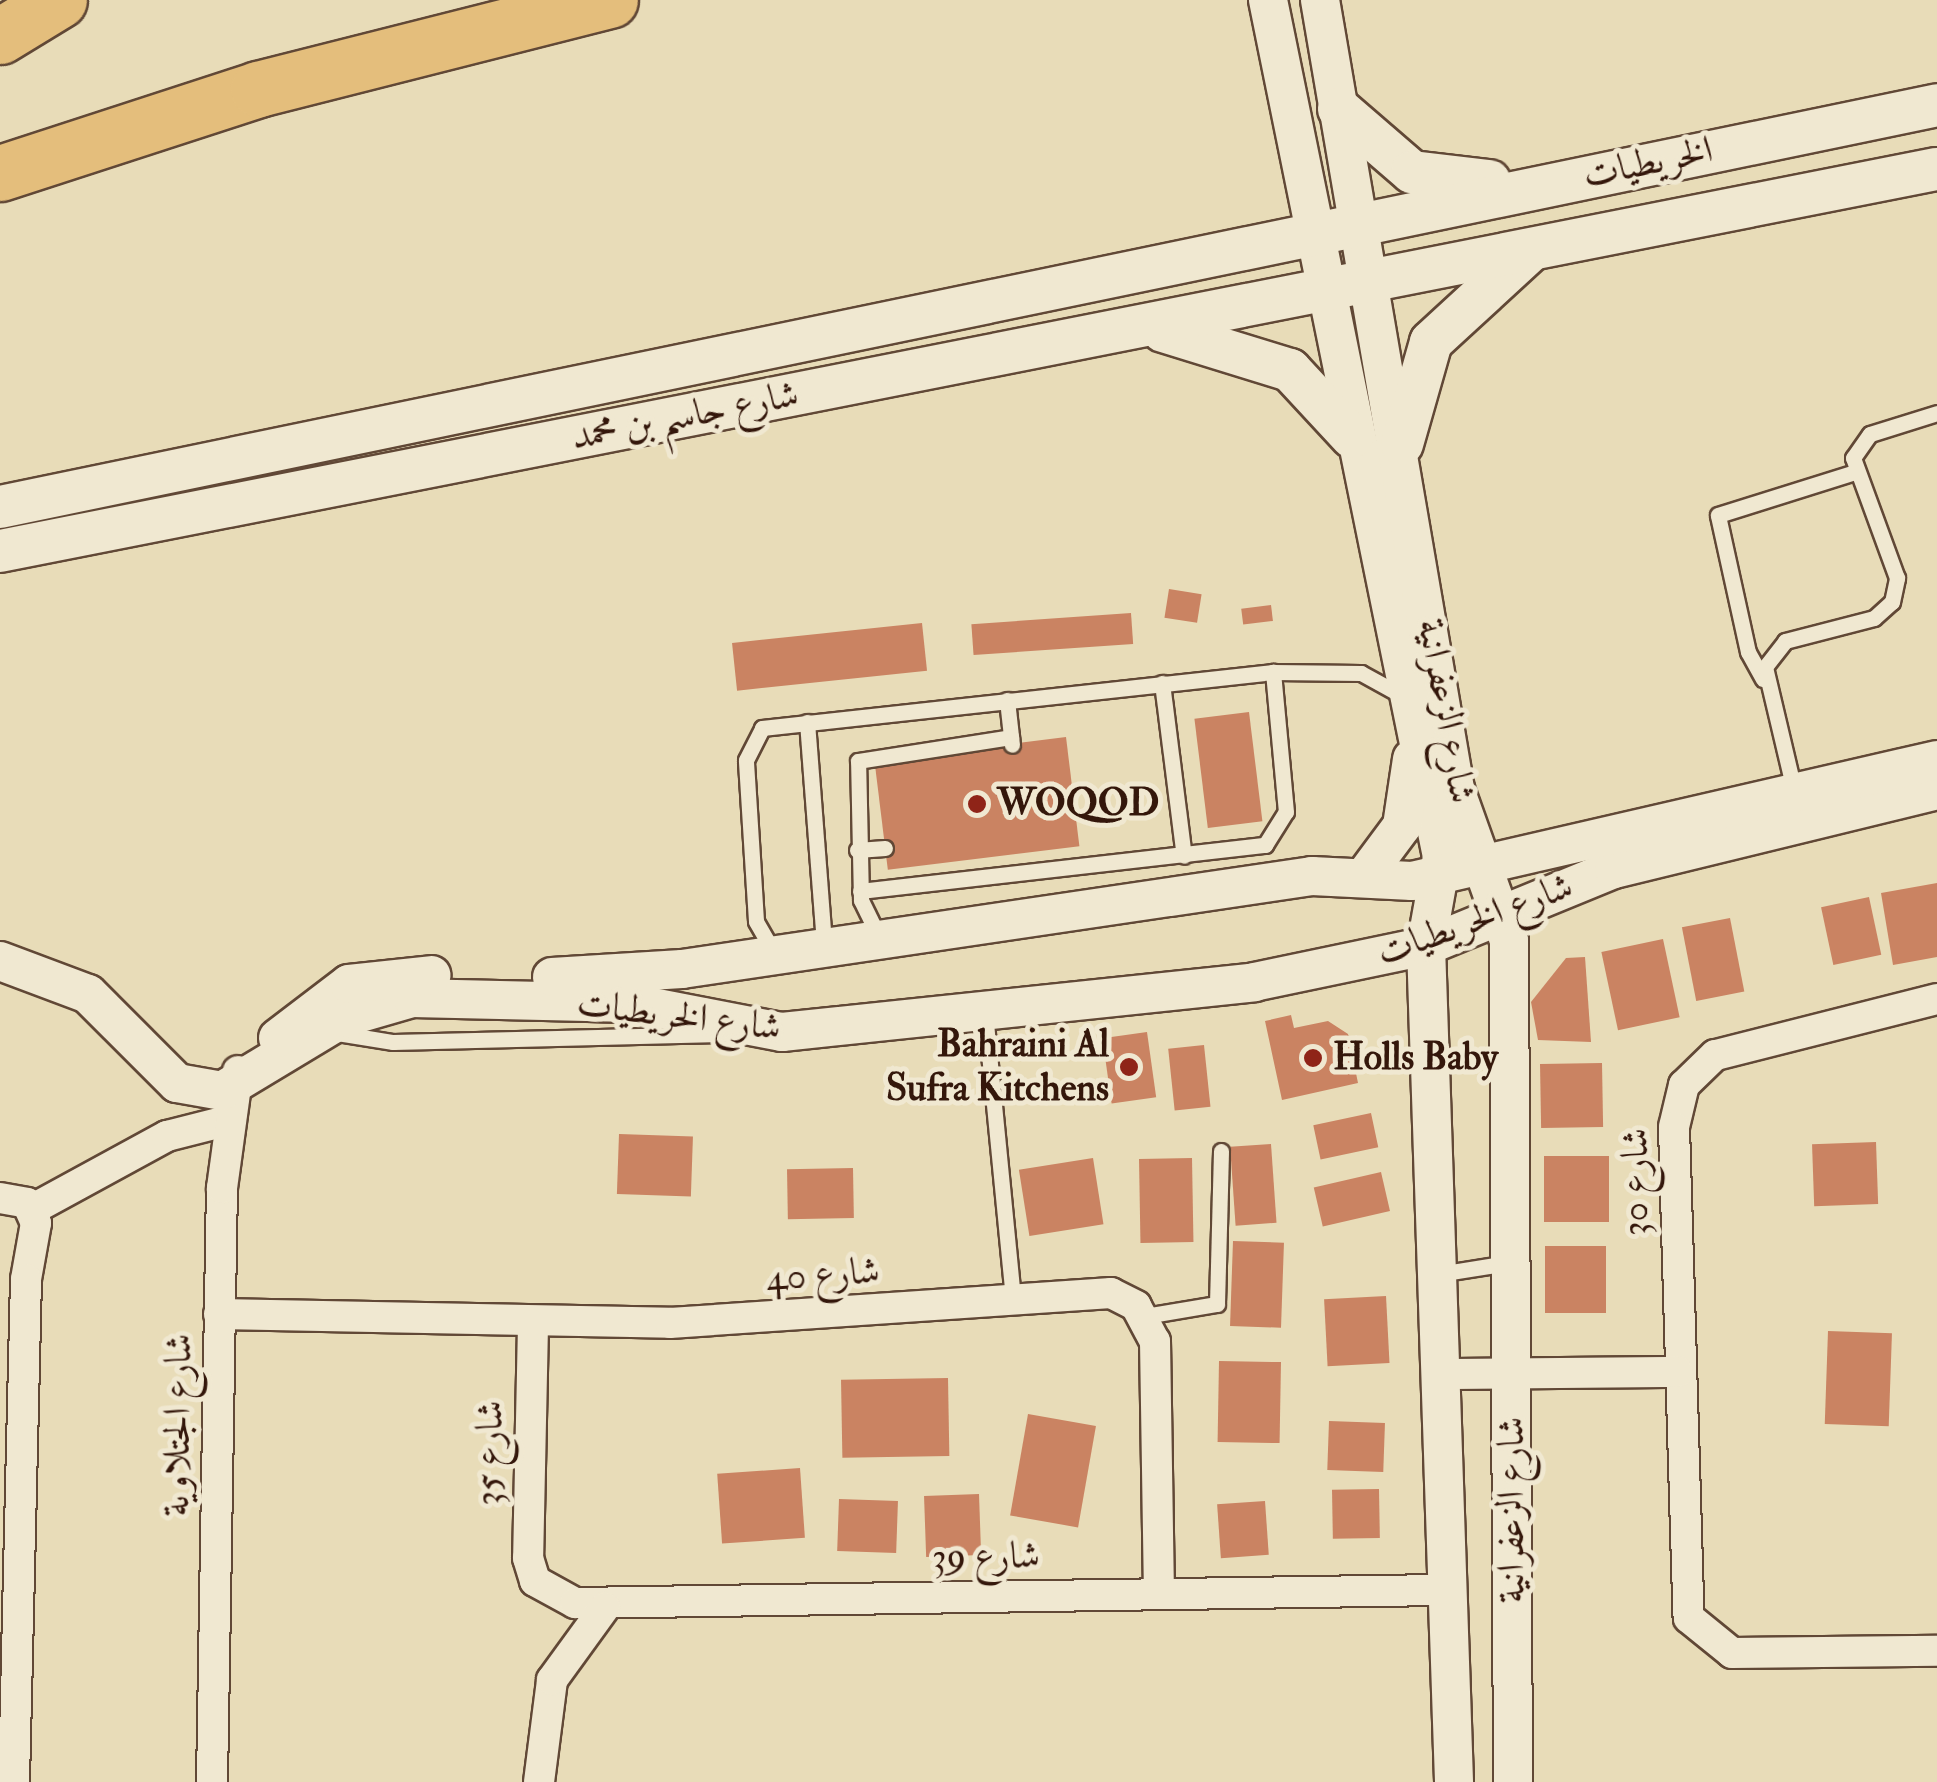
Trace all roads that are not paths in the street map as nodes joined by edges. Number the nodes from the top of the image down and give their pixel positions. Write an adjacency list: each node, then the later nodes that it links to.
1 (58, 0): 5 (highway)
2 (610, 0): 9 (highway)
3 (1268, 0): 12 (street, شارع الزعفرانية)
4 (1320, 0): 7 (street, شارع الزعفرانية)
5 (0, 36)
6 (1937, 105): 10 (main road, الخريطيات)
7 (1339, 109): 10 (main road); 11 (street, شارع الزعفرانية)
8 (1937, 169): 13 (main road, الخريطيات)
9 (0, 173)
10 (1580, 177): 11 (main road, الخريطيات)
11 (1360, 224): 12 (main road, شارع جاسم بن محمد); 14 (street, شارع الزعفرانية)
12 (1312, 232): 15 (street, شارع الزعفرانية); 21 (main road, شارع جاسم بن محمد)
13 (1530, 251): 14 (main road, الخريطيات); 19 (main road)
14 (1372, 284): 15 (main road, شارع جاسم بن محمد); 19 (street, شارع الزعفرانية)
15 (1324, 293): 16 (main road, شارع جاسم بن محمد); 18 (street, شارع الزعفرانية)
16 (1148, 328): 18 (main road); 22 (main road, شارع جاسم بن محمد)
17 (1937, 412): 20 (lane)
18 (1352, 437): 27 (street, شارع الزعفرانية)
19 (1402, 444): 36 (street, شارع الزعفرانية)
20 (1855, 472): 24 (lane); 24 (lane)
21 (0, 506)
22 (0, 551)
23 (1273, 672): 25 (lane); 27 (lane); 35 (lane)
24 (1763, 679): 31 (lane)
25 (1162, 683): 26 (lane); 35 (lane)
26 (1007, 700): 28 (lane); 33 (lane)
27 (1414, 717): 38 (street, شارع الزعفرانية); 39 (street)
28 (807, 722): 44 (lane); 46 (lane)
29 (1937, 760): 31 (street, شارع الخريطيات)
30 (1937, 790): 41 (street, شارع الخريطيات)
31 (1795, 794): 36 (street, شارع الخريطيات)
32 (885, 848): 33 (lane)
33 (857, 850): 40 (lane)
34 (1024, 853): 37 (lane)
35 (1184, 856): 37 (lane)
36 (1484, 860): 38 (street, شارع الخريطيات); 41 (street, شارع الزعفرانية)
37 (1026, 873): 40 (lane)
38 (1441, 874): 39 (street, شارع الخريطيات); 45 (street, شارع الزعفرانية)
39 (1364, 878): 42 (street, شارع الخريطيات)
40 (860, 890): 42 (lane)
41 (1504, 911): 45 (street, شارع الخريطيات); 59 (street, شارع الزعفرانية)
42 (878, 935): 44 (street, شارع الخريطيات)
43 (0, 944): 49 (street)
44 (824, 944): 46 (street, شارع الخريطيات)
45 (1426, 946): 52 (street, شارع الخريطيات); 60 (street, شارع الزعفرانية)
46 (773, 951): 48 (street, شارع الخريطيات)
47 (0, 961): 49 (street)
48 (682, 968): 51 (street); 55 (street, شارع الخريطيات)
49 (109, 995): 55 (street)
50 (1937, 999): 65 (street, شارع 30)
51 (682, 1011): 53 (street, شارع الخريطيات); 54 (street, شارع الخريطيات)
52 (985, 1013): 54 (street, شارع الخريطيات); 61 (lane)
53 (322, 1030): 54 (lane); 55 (street, شارع الخريطيات)
54 (744, 1030)
55 (235, 1093): 58 (street); 62 (street, شارع الجتلاوية)
56 (1221, 1151): 63 (lane)
57 (0, 1198): 58 (street)
58 (32, 1208): 73 (street)
59 (1508, 1263): 60 (lane); 67 (street, شارع الزعفرانية)
60 (1439, 1274): 66 (street, شارع الزعفرانية)
61 (1013, 1300): 63 (street, شارع 40); 64 (street, شارع 40)
62 (219, 1314): 64 (street, شارع 40); 74 (street, شارع الجتلاوية)
63 (1145, 1316): 70 (street)
64 (533, 1325): 68 (street, شارع 35)
65 (1678, 1372): 67 (street); 72 (street, شارع 30)
66 (1441, 1374): 67 (street); 69 (street, شارع الزعفرانية)
67 (1515, 1378): 77 (street, شارع الزعفرانية)
68 (534, 1581): 71 (street, شارع 39)
69 (1446, 1590): 70 (street, شارع 39); 76 (street, شارع الزعفرانية)
70 (1159, 1592): 71 (street, شارع 39)
71 (606, 1606): 75 (street)
72 (1937, 1650)
73 (14, 1782)
74 (212, 1782)
75 (539, 1782)
76 (1454, 1782)
77 (1513, 1782)

